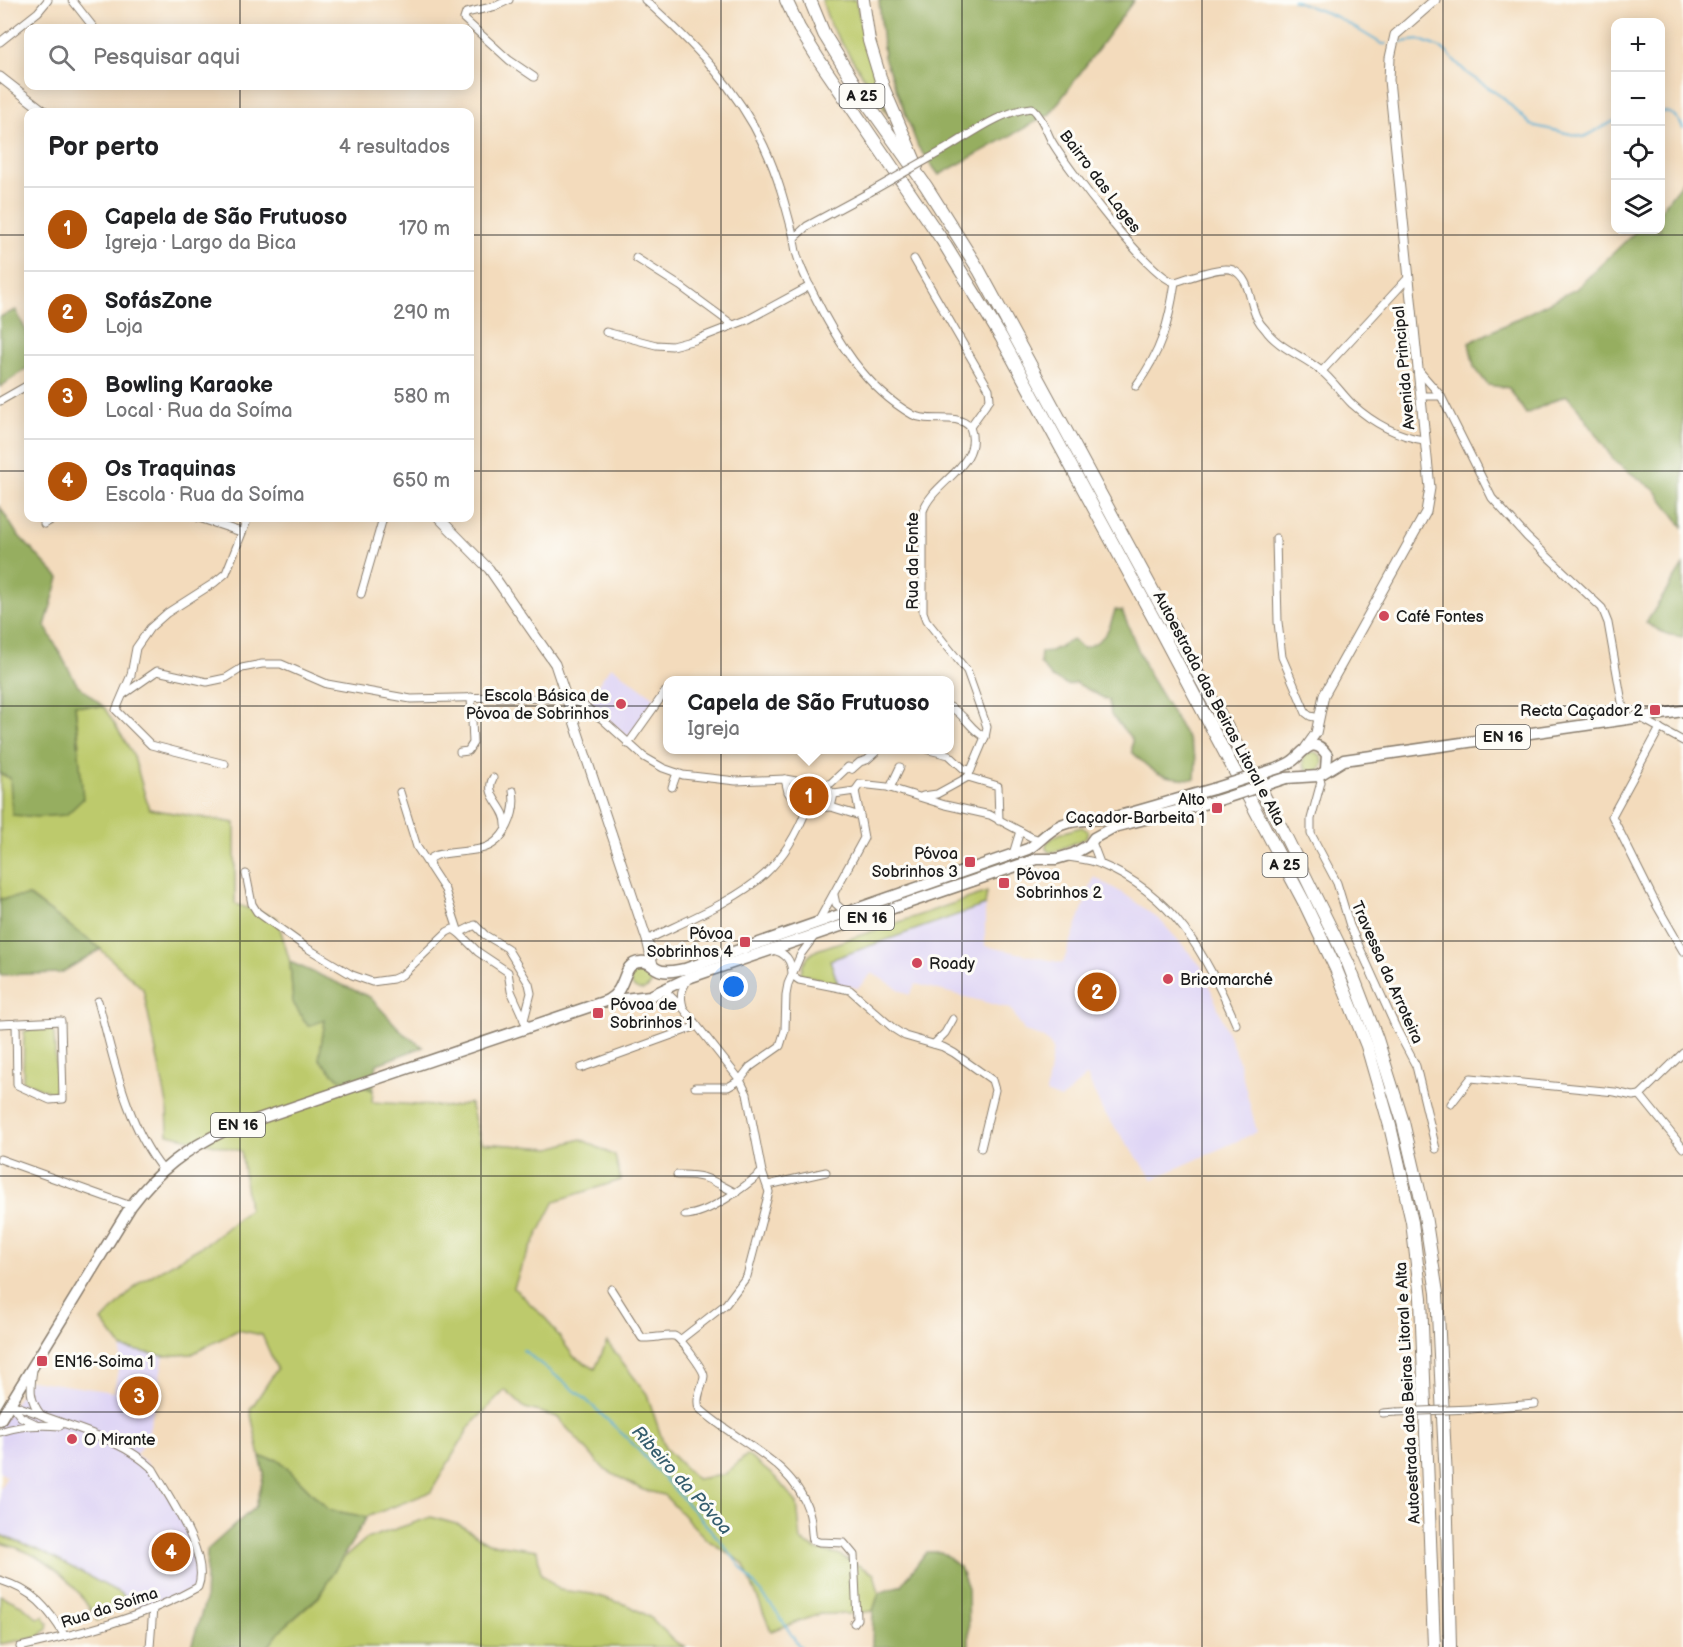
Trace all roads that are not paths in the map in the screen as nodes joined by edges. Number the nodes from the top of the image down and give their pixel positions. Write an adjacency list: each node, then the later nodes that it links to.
1 (48, 0): 12 (street)
2 (72, 0): 9 (street)
3 (509, 0): 10 (street)
4 (645, 0): 17 (street)
5 (786, 0): 159 (highway, Autoestrada das Beiras Litoral e Alta / A 25)
6 (810, 0): 16 (highway, Autoestrada das Beiras Litoral e Alta / A 25)
7 (863, 0): 16 (highway)
8 (1435, 0): 20 (main road, Avenida Principal)
9 (91, 24)
10 (469, 24)
11 (474, 28): 13 (street)
12 (0, 42)
13 (534, 76)
14 (0, 77): 15 (main road)
15 (40, 108)
16 (926, 186): 160 (highway, Autoestrada das Beiras Litoral e Alta / A 25)
17 (794, 238): 21 (street, Bairro das Lages, bridge); 22 (street)
18 (636, 258): 23 (street)
19 (914, 259): 32 (street)
20 (1409, 277): 25 (street); 26 (main road, Avenida Principal)
21 (1175, 282): 25 (street); 27 (street)
22 (810, 286): 23 (street); 32 (street)
23 (733, 325): 24 (street)
24 (606, 332)
25 (1322, 371): 33 (street)
26 (1420, 372): 29 (main road, Avenida Principal); 30 (street)
27 (1136, 386)
28 (24, 387): 31 (street)
29 (1421, 396): 30 (street); 33 (main road, Avenida Principal)
30 (1441, 396): 55 (street)
31 (0, 401)
32 (970, 427): 58 (street, Rua da Fonte)
33 (1424, 440): 56 (main road, Avenida Principal)
34 (48, 522): 39 (street)
35 (211, 522): 40 (street)
36 (246, 522): 40 (street)
37 (382, 522): 42 (street)
38 (443, 522): 43 (main road)
39 (44, 524)
40 (241, 532): 45 (street)
41 (1275, 538): 56 (street)
42 (361, 594)
43 (563, 685): 47 (main road); 48 (street)
44 (663, 693): 60 (street)
45 (124, 694): 46 (street); 68 (street)
46 (471, 697): 47 (street); 62 (street)
47 (567, 700): 48 (street); 50 (main road)
48 (580, 703): 50 (street); 60 (street)
49 (954, 710): 58 (street)
50 (571, 711): 104 (main road)
51 (1683, 711): 52 (main road, EN 16)
52 (1663, 714): 53 (main road); 54 (main road, EN 16)
53 (1683, 716)
54 (1639, 717): 55 (main road, EN 16); 57 (street)
55 (1625, 719): 67 (main road, EN 16)
56 (1318, 722): 61 (main road, Avenida Principal); 63 (main road, Avenida Principal)
57 (1660, 728): 59 (street); 106 (street)
58 (986, 734): 72 (street)
59 (1683, 741)
60 (628, 744): 71 (street)
61 (1306, 747): 63 (main road, EN 16); 66 (main road, EN 16)
62 (460, 752)
63 (1325, 753): 67 (main road, EN 16); 73 (main road)
64 (874, 754): 70 (street)
65 (945, 754): 72 (street)
66 (1298, 757): 73 (main road); 88 (main road, EN 16, bridge)
67 (1344, 759): 73 (main road, EN 16)
68 (225, 764)
69 (900, 767): 79 (street)
70 (852, 769): 76 (street); 78 (street)
71 (677, 773): 75 (street); 77 (street)
72 (970, 773): 83 (street); 87 (street)
73 (1317, 774): 91 (main road, EN 16, bridge); 132 (street, Travessa da Arroteira)
74 (493, 778): 89 (street)
75 (785, 779): 76 (street); 85 (street)
76 (824, 786): 82 (street)
77 (672, 787)
78 (857, 787): 79 (street); 82 (street); 86 (street)
79 (890, 788): 83 (street)
80 (513, 791): 89 (street)
81 (400, 792): 97 (street)
82 (834, 794): 84 (street)
83 (920, 796): 87 (street)
84 (831, 807): 85 (street); 86 (street)
85 (807, 808): 104 (street)
86 (860, 816): 99 (street)
87 (999, 821): 90 (street)
88 (1087, 822): 91 (main road); 92 (main road, EN 16)
89 (506, 827): 97 (street)
90 (1020, 831): 92 (street); 93 (street)
91 (1093, 840): 94 (main road, EN 16); 96 (street)
92 (1040, 842): 93 (main road, EN 16); 95 (main road)
93 (1013, 854): 100 (main road, EN 16)
94 (1065, 856): 95 (main road, EN 16); 96 (street)
95 (1047, 858): 103 (main road, EN 16)
96 (1100, 864): 121 (street)
97 (429, 866): 102 (street)
98 (246, 874): 102 (street)
99 (834, 895): 100 (street); 101 (street)
100 (846, 913): 101 (main road, EN 16)
101 (818, 922): 108 (main road, EN 16)
102 (459, 933): 120 (street); 120 (street)
103 (815, 936): 105 (main road, EN 16); 109 (street)
104 (647, 940): 107 (main road); 108 (main road)
105 (773, 950): 109 (street); 110 (main road, EN 16)
106 (1683, 951)
107 (636, 962): 108 (main road, EN 16); 111 (main road, EN 16)
108 (655, 967): 112 (main road)
109 (792, 975): 123 (street); 126 (street)
110 (688, 978): 112 (main road, EN 16); 116 (street)
111 (624, 981): 113 (main road); 115 (main road, EN 16)
112 (659, 991): 113 (main road, EN 16); 116 (street)
113 (638, 997): 115 (main road, EN 16)
114 (98, 1001): 134 (street)
115 (606, 1001): 120 (main road, EN 16)
116 (684, 1009): 122 (street)
117 (953, 1019): 123 (street)
118 (16, 1023): 118 (street); 119 (street)
119 (0, 1024)
120 (525, 1024): 134 (main road, EN 16)
121 (1236, 1024)
122 (697, 1026): 125 (street); 126 (street)
123 (934, 1044): 130 (street)
124 (1683, 1053): 128 (street)
125 (581, 1068)
126 (740, 1080): 127 (street); 135 (street)
127 (695, 1088)
128 (1640, 1095): 129 (street); 131 (street)
129 (1451, 1104)
130 (981, 1148)
131 (1683, 1148)
132 (1436, 1149)
133 (0, 1159): 140 (street)
134 (163, 1170): 140 (main road, EN 16)
135 (762, 1172): 138 (street); 139 (street)
136 (826, 1172): 138 (street)
137 (677, 1175): 139 (street)
138 (768, 1185): 143 (street)
139 (736, 1193): 141 (street)
140 (131, 1206): 144 (main road, EN 16)
141 (686, 1215)
142 (611, 1289): 143 (street)
143 (680, 1340): 155 (street)
144 (34, 1364): 145 (main road, EN 16); 148 (street)
145 (11, 1404): 148 (street); 149 (main road, EN 16); 150 (street)
146 (1535, 1404): 147 (street, bridge)
147 (1383, 1413)
148 (41, 1415): 151 (street)
149 (0, 1420)
150 (38, 1424): 151 (street); 152 (street)
151 (71, 1427): 154 (street, Rua da Soíma)
152 (0, 1432)
153 (0, 1580): 156 (street)
154 (153, 1608): 156 (street, Rua da Soíma); 158 (street)
155 (854, 1623)
156 (65, 1636): 157 (street, Rua da Soíma)
157 (20, 1647)
158 (150, 1647)
159 (1434, 1647)
160 (1449, 1647)

